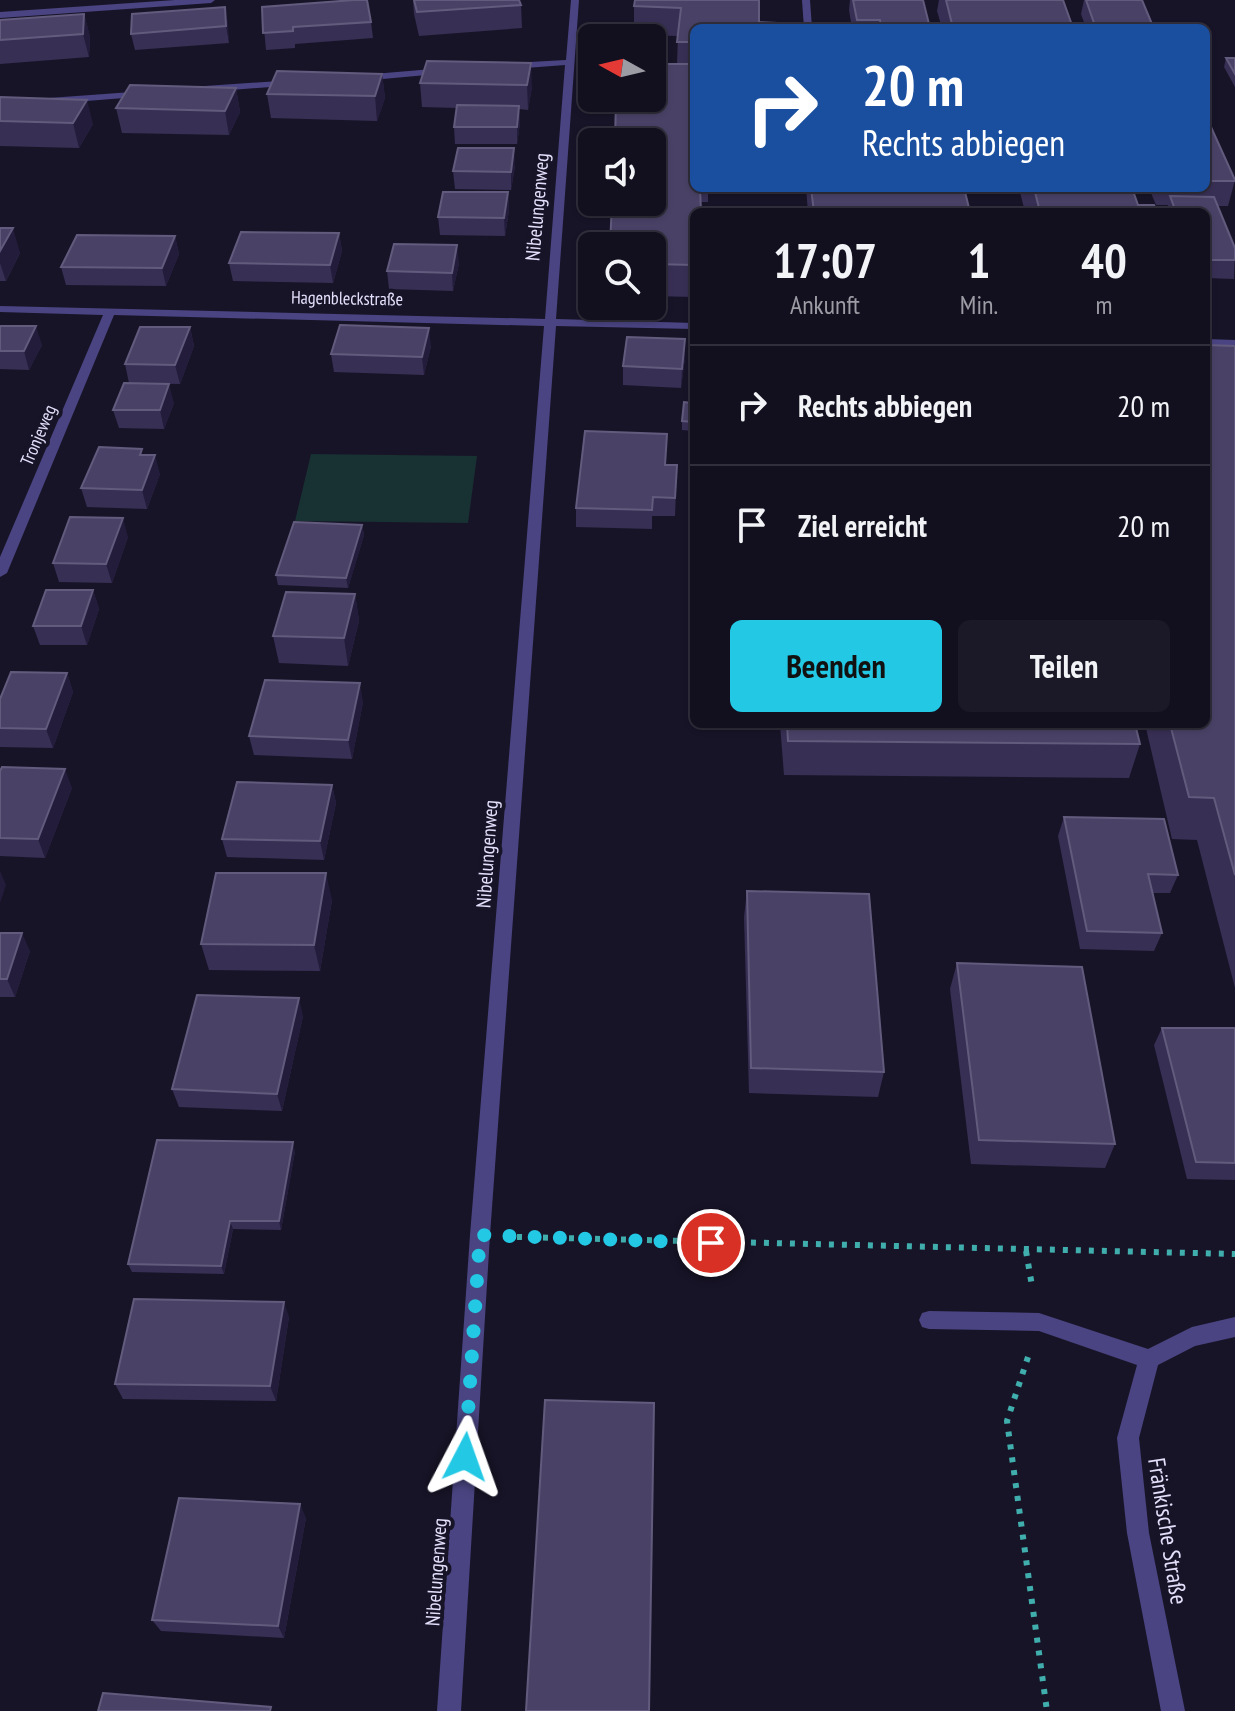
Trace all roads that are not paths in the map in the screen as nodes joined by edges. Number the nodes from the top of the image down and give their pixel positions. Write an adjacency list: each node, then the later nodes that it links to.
1 (211, 0): 4 (street)
2 (575, 0): 6 (street, Nibelungenweg)
3 (806, 0): 5 (street)
4 (0, 15)
5 (808, 24)
6 (571, 62): 7 (street); 16 (street, Nibelungenweg)
7 (507, 67)
8 (460, 70): 9 (street)
9 (349, 79)
10 (301, 82): 11 (street)
11 (190, 90)
12 (159, 93): 13 (street)
13 (32, 102)
14 (0, 309): 15 (street, Hagenbleckstraße)
15 (110, 311): 16 (street, Hagenbleckstraße); 20 (street, Tronjeweg)
16 (549, 321): 17 (street, Hagenbleckstraße); 24 (street, Nibelungenweg)
17 (690, 326)
18 (1210, 342): 19 (street)
19 (1235, 343)
20 (0, 573)
21 (929, 1320): 23 (street)
22 (1235, 1327): 23 (street)
23 (1149, 1359): 25 (street, Fränkische Straße)
24 (449, 1711)
25 (1173, 1711)

